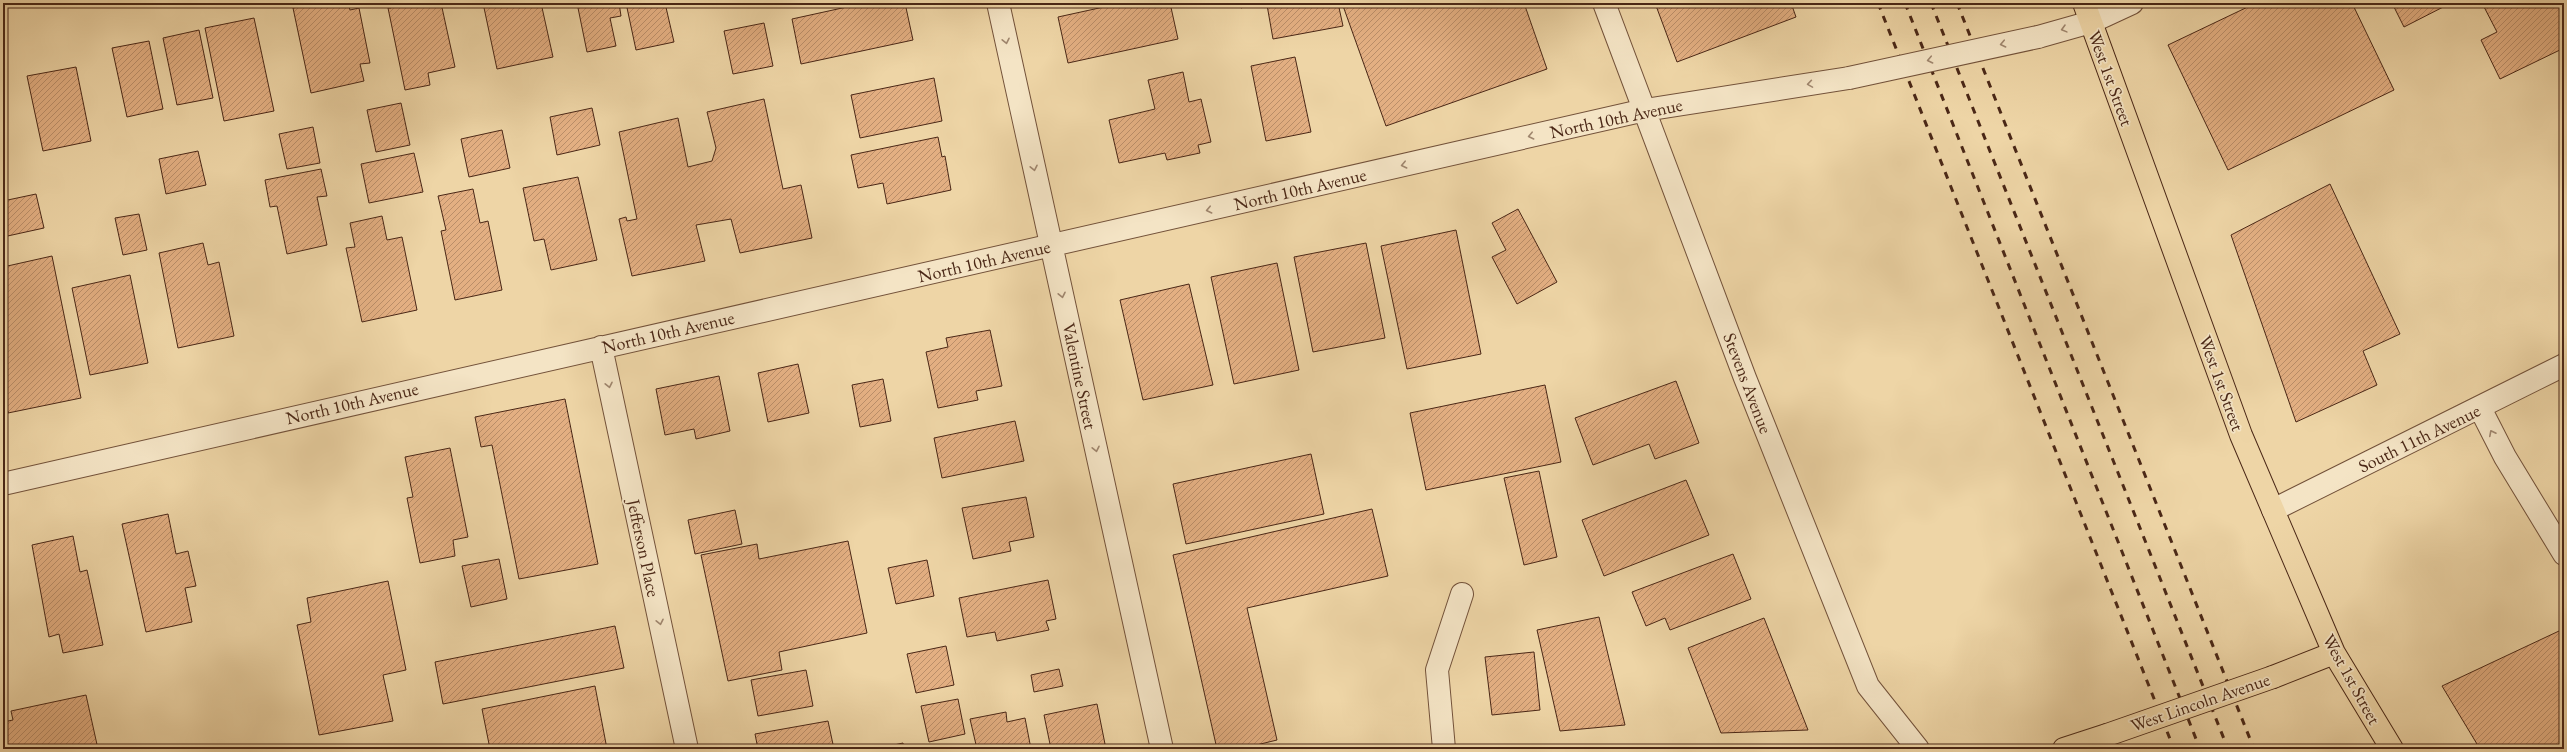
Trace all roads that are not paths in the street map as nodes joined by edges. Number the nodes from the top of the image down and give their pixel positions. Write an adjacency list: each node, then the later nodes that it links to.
1 (998, 3): 6 (street, Valentine Street, one-way to 6)
2 (1604, 3): 5 (street, Stevens Avenue)
3 (2132, 3): 4 (street, North 10th Avenue)
4 (2087, 13): 5 (street, North 10th Avenue, one-way to 5, bridge); 11 (main road, West 1st Street)
5 (1645, 110): 6 (street, North 10th Avenue, one-way to 6); 18 (street, Stevens Avenue)
6 (1051, 246): 7 (street, North 10th Avenue); 16 (street, Valentine Street, one-way to 16)
7 (601, 347): 10 (street, North 10th Avenue); 15 (street, Jefferson Place, one-way to 15)
8 (2564, 365): 9 (street, South 11th Avenue)
9 (2480, 408): 11 (street, South 11th Avenue); 12 (street, one-way to 9)
10 (3, 484)
11 (2273, 510): 14 (main road, West 1st Street)
12 (2564, 554)
13 (1462, 594): 17 (street)
14 (2334, 652): 19 (main road, West Lincoln Avenue, bridge); 20 (main road, West 1st Street)
15 (687, 749)
16 (1162, 749)
17 (1444, 749)
18 (1918, 749)
19 (2064, 749)
20 (2392, 749)

